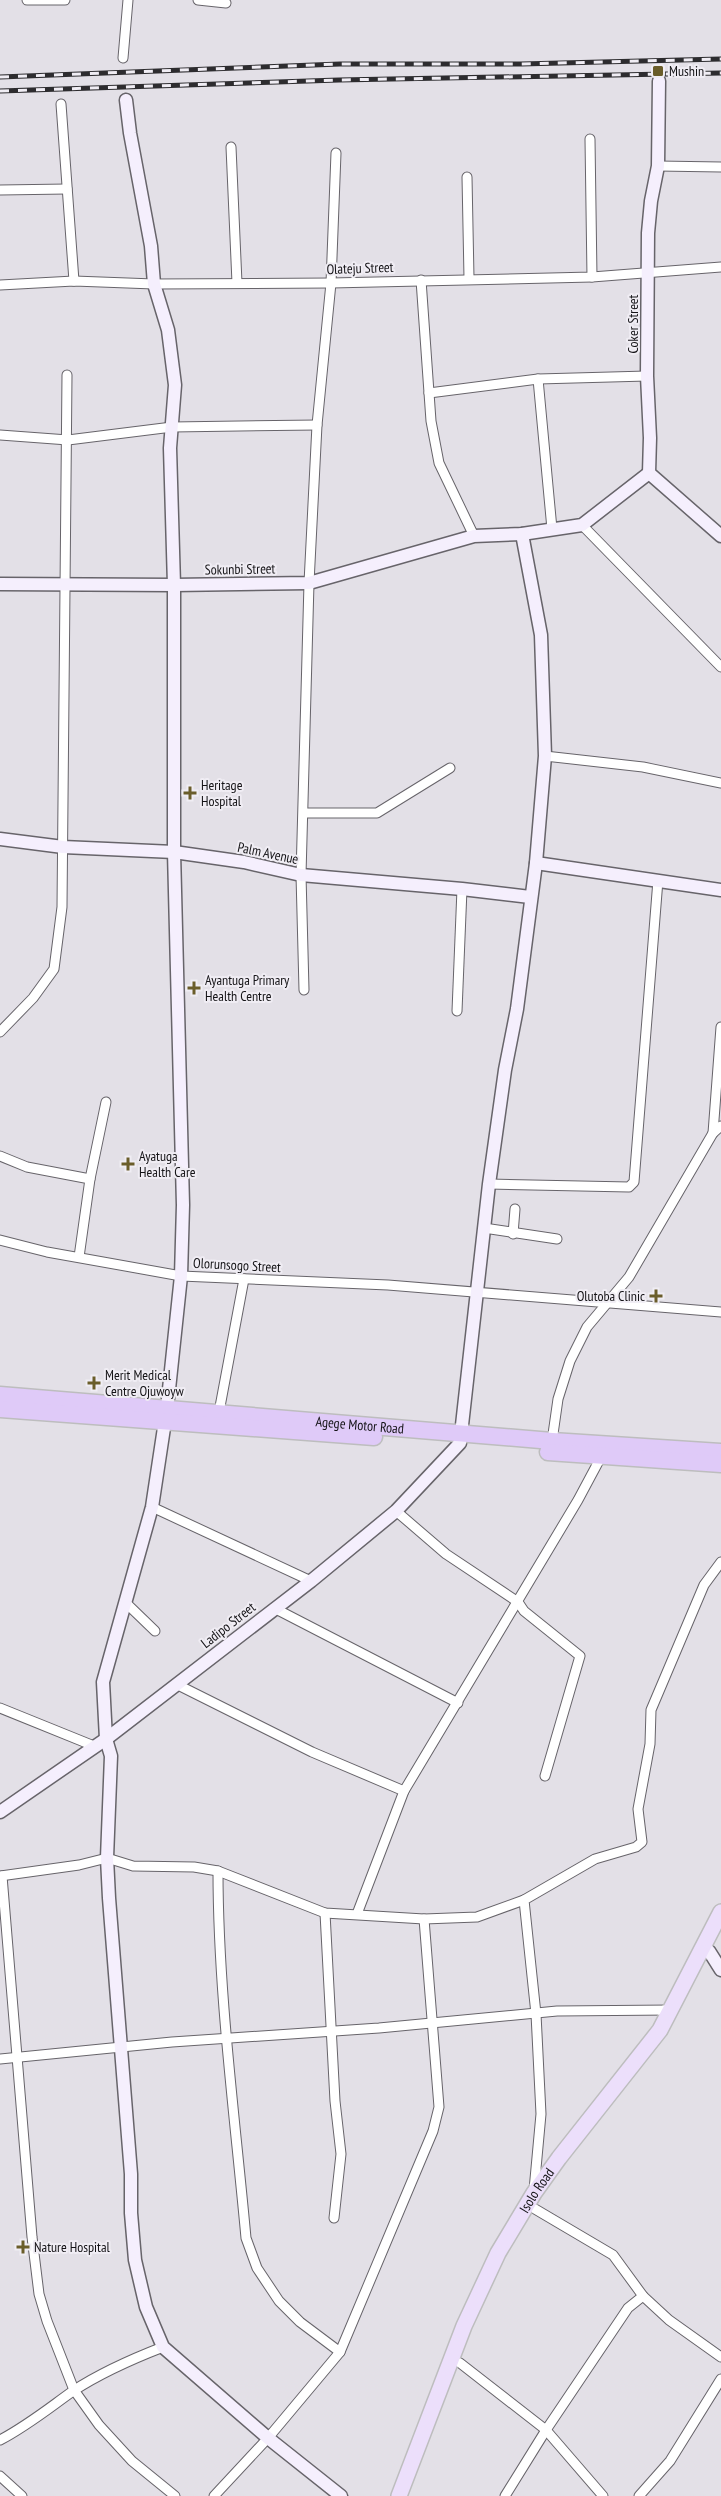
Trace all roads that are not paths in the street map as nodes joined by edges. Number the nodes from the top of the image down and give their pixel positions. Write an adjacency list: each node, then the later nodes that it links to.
1 (27, 0): 2 (street)
2 (65, 0)
3 (128, 0): 6 (street)
4 (198, 0): 5 (street)
5 (226, 3)
6 (123, 58)
7 (659, 81): 13 (street, Coker Street)
8 (126, 100): 27 (street)
9 (61, 104): 16 (street)
10 (590, 139): 20 (street)
11 (231, 147): 24 (street)
12 (336, 153): 25 (street)
13 (658, 166): 14 (street); 19 (street, Coker Street)
14 (721, 166)
15 (467, 177): 21 (street)
16 (67, 189): 17 (street); 23 (street)
17 (0, 190)
18 (721, 267): 19 (street, Olateju Street)
19 (648, 274): 20 (street, Olateju Street); 29 (street, Coker Street)
20 (592, 277): 21 (street, Olateju Street)
21 (469, 278): 22 (street, Olateju Street)
22 (421, 280): 25 (street, Olateju Street); 31 (street)
23 (74, 281): 26 (street, Olateju Street); 27 (street, Olateju Street)
24 (236, 283): 25 (street, Olateju Street); 27 (street, Olateju Street)
25 (332, 283): 32 (street)
26 (0, 284)
27 (154, 284): 33 (street)
28 (67, 375): 35 (street)
29 (647, 376): 30 (street); 36 (street, Coker Street)
30 (538, 379): 31 (street); 38 (street)
31 (429, 393): 40 (street)
32 (318, 425): 33 (street); 43 (street)
33 (172, 428): 35 (street); 45 (street)
34 (0, 435): 35 (street)
35 (68, 440): 42 (street)
36 (649, 473): 37 (street); 41 (street)
37 (582, 525): 38 (street, Sokunbi Street); 46 (street)
38 (552, 529): 39 (street, Sokunbi Street)
39 (522, 534): 40 (street, Sokunbi Street); 47 (street)
40 (474, 536): 43 (street, Sokunbi Street)
41 (721, 536)
42 (66, 583): 44 (street, Sokunbi Street); 45 (street, Sokunbi Street); 52 (street)
43 (309, 583): 45 (street, Sokunbi Street); 50 (street)
44 (0, 584)
45 (174, 585): 53 (street)
46 (721, 667)
47 (544, 756): 49 (street); 54 (street)
48 (450, 768): 50 (street)
49 (721, 783)
50 (304, 813): 55 (street)
51 (0, 839): 52 (street, Palm Avenue)
52 (63, 847): 53 (street, Palm Avenue); 63 (street)
53 (174, 852): 55 (street, Palm Avenue); 76 (street)
54 (536, 863): 56 (street); 59 (street)
55 (301, 875): 57 (street, Palm Avenue); 60 (street)
56 (658, 880): 58 (street); 69 (street)
57 (462, 889): 59 (street, Palm Avenue); 61 (street)
58 (721, 890)
59 (530, 897): 69 (street)
60 (304, 990)
61 (457, 1011)
62 (721, 1027): 66 (street)
63 (1, 1030)
64 (106, 1102): 68 (street)
65 (721, 1126): 66 (street)
66 (713, 1133): 79 (street)
67 (0, 1156): 68 (street)
68 (90, 1179): 75 (street)
69 (489, 1184): 71 (street)
70 (516, 1209): 72 (street)
71 (484, 1228): 72 (street); 78 (street)
72 (513, 1234): 73 (street)
73 (557, 1239)
74 (0, 1240): 75 (street, Olorunsogo Street)
75 (79, 1258): 76 (street, Olorunsogo Street)
76 (181, 1276): 77 (street, Olorunsogo Street); 84 (street)
77 (244, 1279): 78 (street, Olorunsogo Street); 83 (street)
78 (477, 1293): 79 (street, Olorunsogo Street); 85 (street)
79 (607, 1302): 80 (street, Olorunsogo Street); 86 (street)
80 (721, 1312)
81 (0, 1396): 84 (highway, Agege Motor Road)
82 (0, 1409): 84 (highway, Agege Motor Road)
83 (219, 1412): 84 (highway, Agege Motor Road); 85 (highway, Agege Motor Road)
84 (166, 1414): 85 (highway, Agege Motor Road); 90 (street)
85 (461, 1438): 86 (highway, Agege Motor Road); 88 (highway, Agege Motor Road); 91 (street, Ladipo Street)
86 (552, 1441): 87 (highway, Agege Motor Road)
87 (721, 1452)
88 (601, 1457): 89 (highway, Agege Motor Road); 95 (street)
89 (721, 1464)
90 (152, 1507): 93 (street); 94 (street)
91 (396, 1511): 93 (street, Ladipo Street); 95 (street)
92 (721, 1562): 109 (street)
93 (311, 1581): 96 (street, Ladipo Street)
94 (124, 1602): 97 (street); 101 (street)
95 (518, 1602): 99 (street); 103 (street)
96 (274, 1608): 98 (street, Ladipo Street); 99 (street)
97 (155, 1630)
98 (176, 1684): 101 (street, Ladipo Street); 104 (street)
99 (458, 1704): 104 (street)
100 (0, 1708): 102 (street)
101 (106, 1739): 102 (street, Ladipo Street); 106 (street)
102 (94, 1746): 105 (street, Ladipo Street)
103 (545, 1776)
104 (404, 1791): 112 (street)
105 (0, 1812)
106 (107, 1858): 107 (street); 108 (street); 122 (street)
107 (218, 1871): 110 (street); 121 (street)
108 (1, 1876): 123 (street)
109 (524, 1900): 113 (street); 118 (street)
110 (325, 1912): 112 (street); 120 (street)
111 (721, 1912): 117 (main road, Isolo Road)
112 (357, 1914): 113 (street)
113 (424, 1919): 119 (street)
114 (721, 1928): 115 (main road, Isolo Road)
115 (709, 1951): 116 (street); 126 (main road, Isolo Road)
116 (721, 1970)
117 (671, 2010): 118 (street); 125 (main road, Isolo Road)
118 (536, 2014): 119 (street); 125 (street)
119 (434, 2021): 120 (street); 130 (street)
120 (331, 2030): 121 (street); 127 (street)
121 (228, 2040): 122 (street); 130 (street)
122 (122, 2048): 123 (street); 129 (street)
123 (19, 2058): 124 (street); 134 (street)
124 (0, 2059)
125 (534, 2194): 135 (main road, Isolo Road)
126 (535, 2209): 128 (street); 132 (main road, Isolo Road)
127 (334, 2218)
128 (643, 2296): 131 (street); 136 (street)
129 (164, 2347): 134 (street); 137 (street)
130 (340, 2352): 137 (street)
131 (721, 2357)
132 (460, 2362): 135 (main road, Isolo Road); 136 (street)
133 (721, 2379): 148 (street)
134 (74, 2390): 138 (street); 141 (street)
135 (436, 2412): 144 (main road, Isolo Road); 145 (main road, Isolo Road)
136 (546, 2430): 146 (street); 147 (street)
137 (268, 2438): 142 (street); 143 (street)
138 (0, 2440)
139 (0, 2476): 140 (street)
140 (22, 2496)
141 (175, 2496)
142 (214, 2496)
143 (342, 2496)
144 (398, 2496)
145 (409, 2496)
146 (504, 2496)
147 (603, 2496)
148 (639, 2496)

